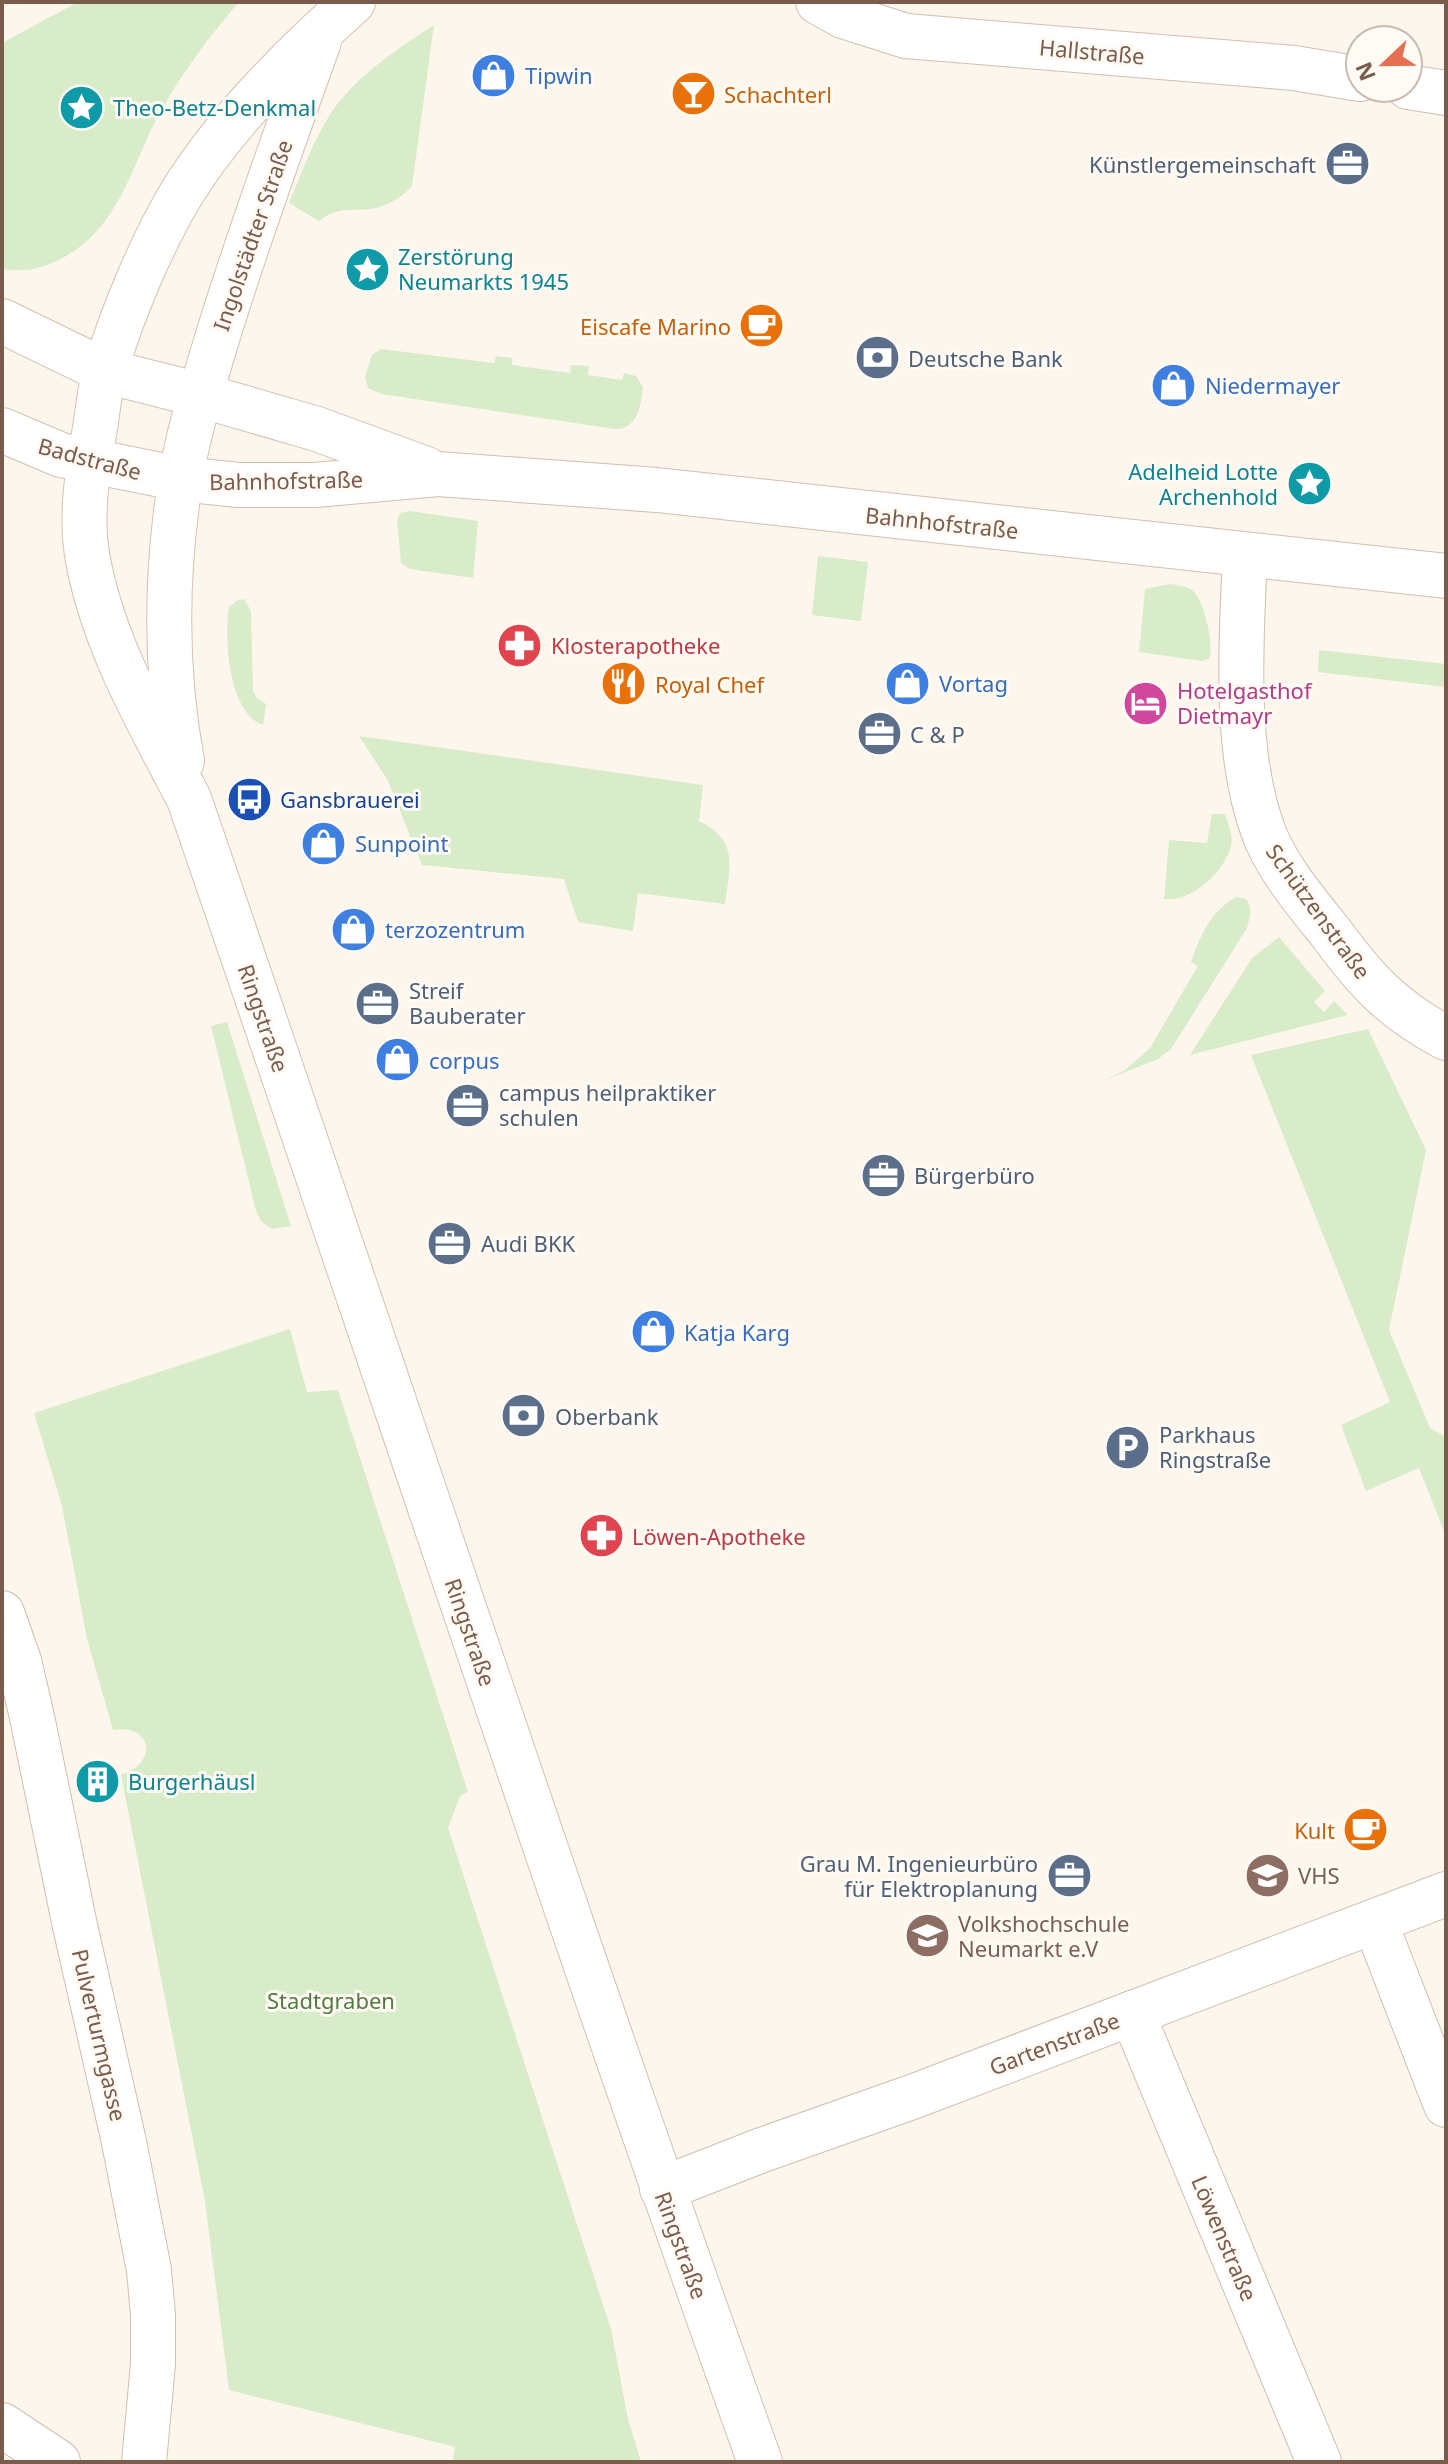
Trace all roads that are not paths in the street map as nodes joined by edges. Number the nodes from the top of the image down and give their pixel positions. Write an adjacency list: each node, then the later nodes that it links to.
1 (824, 4): 3 (street, Hallstraße)
2 (338, 17): 7 (street, Ingolstädter Straße); 8 (street, Ingolstädter Straße)
3 (1344, 76)
4 (1424, 90): 5 (street)
5 (1446, 93)
6 (2, 321): 7 (street)
7 (105, 371): 8 (street); 10 (street, Ingolstädter Straße)
8 (200, 395): 11 (street, Bahnhofstraße); 12 (street, Ringstraße)
9 (2, 430): 10 (street, Badstraße)
10 (89, 462): 12 (street, Badstraße); 15 (street, Ringstraße)
11 (438, 474): 12 (street, Bahnhofstraße); 13 (street, Bahnhofstraße)
12 (181, 479): 15 (street, Ringstraße)
13 (1245, 556): 14 (street, Bahnhofstraße); 16 (street, Schützenstraße)
14 (1446, 576)
15 (189, 799): 22 (street, Ringstraße)
16 (1446, 1038)
17 (2, 1613): 25 (street, Pulverturmgasse)
18 (1446, 1894): 19 (street, Gartenstraße)
19 (1375, 1922): 20 (street, Gartenstraße); 21 (street)
20 (1132, 2013): 22 (street, Gartenstraße); 27 (street, Löwenstraße)
21 (1446, 2105)
22 (662, 2189): 26 (street, Ringstraße)
23 (2, 2425): 24 (street)
24 (58, 2462)
25 (144, 2462)
26 (760, 2462)
27 (1319, 2462)

